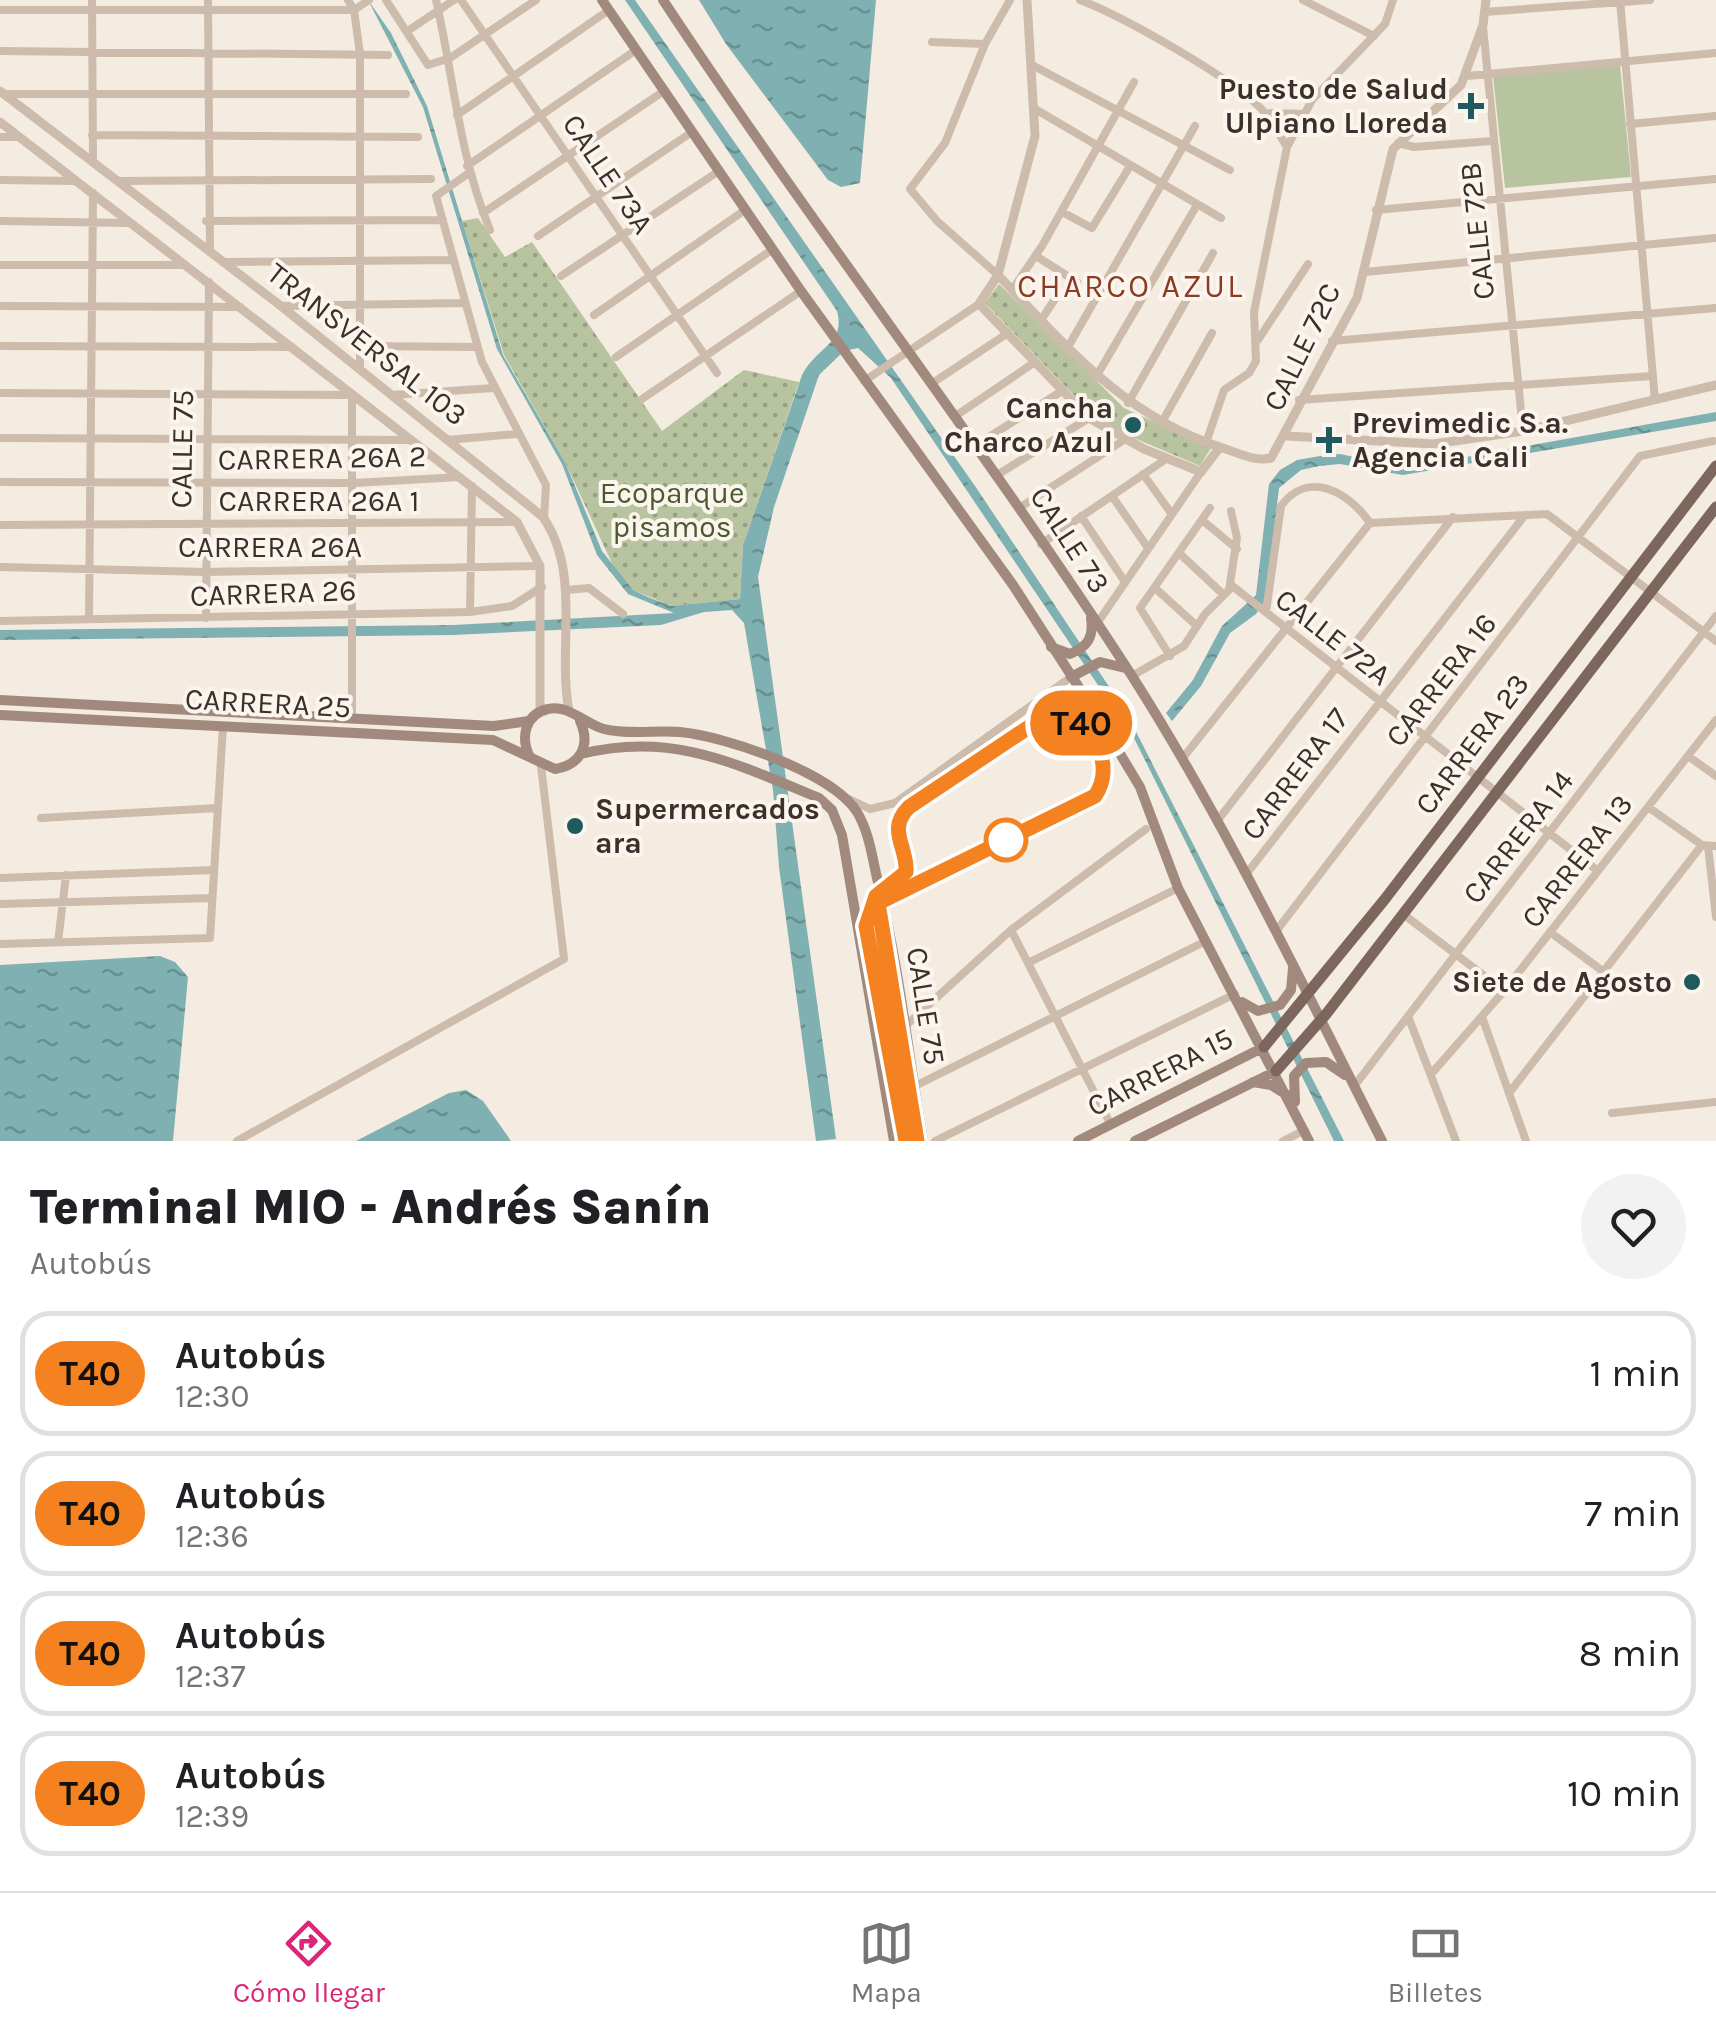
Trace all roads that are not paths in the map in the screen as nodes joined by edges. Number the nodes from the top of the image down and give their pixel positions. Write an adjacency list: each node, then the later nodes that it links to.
1 (348, 0): 18 (street)
2 (386, 0): 24 (street)
3 (436, 0): 21 (street)
4 (458, 0): 21 (street); 25 (street, CALLE 73A)
5 (536, 0): 25 (street)
6 (602, 0): 20 (main road)
7 (663, 0): 152 (main road, CALLE 73)
8 (1010, 0): 28 (street)
9 (1027, 0): 38 (street)
10 (1080, 0): 51 (street)
11 (1303, 0): 26 (street)
12 (1393, 0): 26 (street)
13 (1486, 0): 22 (street, CALLE 72B)
14 (1650, 0): 15 (street)
15 (1620, 2): 22 (street); 37 (street)
16 (92, 5): 17 (street); 19 (street); 31 (street)
17 (208, 5): 18 (street); 33 (street)
18 (362, 5): 34 (street)
19 (0, 10)
20 (609, 10): 29 (main road); 40 (street)
21 (438, 12): 24 (street); 36 (street)
22 (1484, 12): 23 (street, CALLE 72B)
23 (1483, 25): 39 (street, CALLE 72B); 41 (street, CALLE 72B)
24 (408, 30): 36 (street)
25 (487, 33): 36 (street); 40 (street, CALLE 73A)
26 (1374, 36): 52 (street)
27 (932, 42): 28 (street)
28 (985, 44): 119 (street)
29 (636, 50): 43 (main road); 54 (street)
30 (0, 51): 31 (street)
31 (92, 52): 33 (street); 45 (street)
32 (1716, 53): 37 (street)
33 (207, 54): 34 (street); 48 (street)
34 (360, 54): 35 (street); 46 (street)
35 (388, 54)
36 (450, 58): 53 (street)
37 (1626, 62): 39 (street); 57 (street)
38 (1032, 65): 49 (street); 50 (street)
39 (1487, 74): 41 (street); 66 (street, CALLE 72B)
40 (514, 75): 53 (street); 54 (street, CALLE 73A)
41 (1466, 76): 67 (street, CALLE 72C)
42 (1134, 82): 49 (street)
43 (664, 91): 59 (main road); 71 (street)
44 (2, 92): 45 (street); 72 (street, TRANSVERSAL 103)
45 (92, 94): 48 (street); 60 (street)
46 (360, 94): 47 (street); 48 (street); 64 (street)
47 (406, 94)
48 (207, 95): 61 (street)
49 (1119, 108): 68 (street); 70 (street)
50 (1035, 109): 70 (street); 119 (street)
51 (1266, 113): 52 (street); 69 (street)
52 (1304, 114): 69 (street)
53 (457, 115): 74 (street)
54 (541, 115): 71 (street, CALLE 73A); 74 (street)
55 (1716, 116): 57 (street)
56 (0, 122): 63 (street, TRANSVERSAL 103)
57 (1630, 124): 85 (street)
58 (1195, 126): 68 (street)
59 (692, 132): 76 (main road); 87 (street)
60 (92, 135): 61 (street); 72 (street)
61 (206, 136): 64 (street); 81 (street)
62 (0, 137): 63 (street)
63 (19, 137): 82 (street, TRANSVERSAL 103)
64 (360, 137): 65 (street); 78 (street)
65 (418, 137)
66 (1492, 141): 67 (street); 88 (street, CALLE 72B)
67 (1398, 144): 91 (street, CALLE 72C)
68 (1187, 146): 75 (street); 84 (street)
69 (1287, 147): 143 (street)
70 (1098, 149): 73 (street); 92 (street)
71 (567, 156): 87 (street, CALLE 73A); 93 (street)
72 (93, 161): 83 (street, TRANSVERSAL 103)
73 (1130, 166): 84 (street); 92 (street)
74 (468, 170): 93 (street); 97 (street)
75 (1230, 170)
76 (719, 171): 90 (main road); 103 (street)
77 (1716, 178): 85 (street)
78 (359, 179): 79 (street); 81 (street); 96 (street)
79 (430, 179)
80 (0, 180): 82 (street)
81 (206, 180): 83 (street); 98 (street)
82 (80, 181): 86 (street, TRANSVERSAL 103)
83 (118, 181): 107 (street, TRANSVERSAL 103)
84 (1163, 184): 89 (street); 151 (street)
85 (1634, 188): 88 (street); 105 (street)
86 (92, 191): 95 (street); 100 (street, TRANSVERSAL 103)
87 (595, 197): 102 (street); 103 (street, CALLE 73A)
88 (1497, 200): 91 (street); 110 (street, CALLE 72B)
89 (1197, 206): 94 (street); 160 (street)
90 (746, 210): 106 (main road); 121 (street)
91 (1376, 210): 118 (street, CALLE 72C)
92 (1062, 212): 109 (street)
93 (483, 213): 101 (street)
94 (1221, 218)
95 (92, 220): 99 (street); 100 (street); 116 (street)
96 (359, 220): 97 (street); 98 (street); 112 (street)
97 (443, 220): 111 (street)
98 (206, 221): 107 (street)
99 (0, 222)
100 (133, 223): 117 (street, TRANSVERSAL 103)
101 (490, 230)
102 (538, 236)
103 (622, 236): 120 (street); 121 (street, CALLE 73A)
104 (1716, 238): 105 (street)
105 (1639, 246): 110 (street); 136 (street)
106 (773, 250): 125 (main road); 138 (street)
107 (210, 252): 113 (street, TRANSVERSAL 103)
108 (1213, 253): 174 (street)
109 (1036, 256): 123 (street); 124 (street)
110 (1506, 258): 118 (street); 140 (street, CALLE 72B)
111 (453, 260): 112 (street); 127 (street)
112 (359, 261): 113 (street); 128 (street)
113 (223, 262): 132 (street, TRANSVERSAL 103)
114 (1308, 264): 143 (street)
115 (0, 266): 116 (street)
116 (92, 266): 117 (street); 131 (street)
117 (189, 266): 122 (street, TRANSVERSAL 103)
118 (1365, 272): 144 (street, CALLE 72C)
119 (998, 275): 124 (street); 129 (street)
120 (561, 276)
121 (651, 277): 137 (street); 138 (street, CALLE 73A)
122 (209, 281): 133 (street, CALLE 75); 134 (street, TRANSVERSAL 103)
123 (1077, 282)
124 (1012, 290): 139 (street)
125 (801, 291): 153 (street); 159 (main road)
126 (1056, 296): 139 (street)
127 (463, 303): 128 (street); 150 (street)
128 (359, 304): 132 (street); 148 (street)
129 (979, 304): 141 (street); 152 (street)
130 (0, 306): 131 (street)
131 (92, 306): 133 (street); 145 (street)
132 (280, 306): 156 (street, TRANSVERSAL 103)
133 (209, 307): 134 (street); 147 (street, CALLE 75)
134 (243, 307): 149 (street, TRANSVERSAL 103)
135 (1716, 308): 136 (street)
136 (1646, 314): 140 (street); 158 (street)
137 (594, 315)
138 (676, 316): 153 (street, CALLE 73A); 154 (street)
139 (1042, 320): 151 (street)
140 (1513, 326): 144 (street); 162 (street, CALLE 72B)
141 (1008, 333): 155 (street); 161 (street)
142 (1212, 333): 177 (street)
143 (1258, 340): 189 (street)
144 (1332, 341): 172 (street, CALLE 72C)
145 (91, 344): 146 (street); 147 (street); 166 (street)
146 (0, 346)
147 (208, 346): 149 (street); 169 (street, CALLE 75)
148 (360, 346): 150 (street); 156 (street)
149 (292, 347): 170 (street, TRANSVERSAL 103)
150 (476, 347): 164 (street)
151 (1068, 347): 160 (street)
152 (907, 352): 159 (street); 161 (main road, CALLE 73)
153 (704, 356): 157 (street, CALLE 73A); 171 (street)
154 (616, 357)
155 (1035, 362): 165 (street); 175 (street)
156 (360, 368): 168 (street, TRANSVERSAL 103)
157 (717, 372)
158 (1652, 376): 162 (street); 173 (street)
159 (869, 377): 254 (main road)
160 (1096, 377): 174 (street)
161 (934, 382): 175 (main road, CALLE 73)
162 (1519, 383): 172 (street); 178 (street, CALLE 72B)
163 (1716, 385): 173 (street)
164 (493, 388): 168 (street); 179 (street)
165 (1062, 391): 176 (street); 190 (street)
166 (91, 392): 167 (street); 169 (street); 180 (street)
167 (0, 393)
168 (392, 395): 185 (street, TRANSVERSAL 103)
169 (208, 396): 170 (street); 187 (street, CALLE 75)
170 (352, 396): 183 (street); 184 (street, TRANSVERSAL 103)
171 (642, 399)
172 (1299, 400): 181 (street, CALLE 72C)
173 (1655, 400): 178 (street)
174 (1128, 404): 177 (street)
175 (957, 414): 190 (main road, CALLE 73)
176 (1089, 418): 186 (street); 198 (street)
177 (1162, 422): 189 (street)
178 (1523, 430): 181 (street)
179 (516, 434): 185 (street); 213 (street)
180 (90, 436): 182 (street); 187 (street); 201 (street)
181 (1286, 436): 191 (street)
182 (0, 438)
183 (354, 439): 184 (street); 187 (street); 203 (street)
184 (410, 440): 195 (street, TRANSVERSAL 103)
185 (448, 440): 192 (street, TRANSVERSAL 103)
186 (1124, 440): 193 (street); 206 (street)
187 (207, 441): 202 (street, CALLE 75)
188 (1713, 441): 222 (street, CARRERA 16)
189 (1206, 442): 191 (street)
190 (976, 444): 198 (main road, CALLE 73)
191 (1220, 447): 196 (street)
192 (463, 451): 195 (street); 213 (street, TRANSVERSAL 103)
193 (1166, 459): 196 (street); 197 (street)
194 (1716, 466): 233 (main road, CARRERA 23)
195 (450, 467): 199 (street, TRANSVERSAL 103)
196 (1201, 472): 209 (street)
197 (1143, 474): 204 (street); 209 (street)
198 (997, 476): 206 (main road, CALLE 73)
199 (468, 481): 203 (street, CARRERA 26A 2); 215 (street, TRANSVERSAL 103); 217 (street)
200 (0, 482): 201 (street, CARRERA 26A 2)
201 (90, 482): 202 (street, CARRERA 26A 2); 218 (street)
202 (207, 483): 203 (street, CARRERA 26A 2); 219 (street, CALLE 75)
203 (354, 484): 221 (street)
204 (1112, 496): 211 (street); 224 (street)
205 (1716, 506): 239 (main road, CARRERA 23)
206 (1019, 508): 223 (main road, CALLE 73)
207 (1210, 508): 214 (street)
208 (1231, 510): 225 (street)
209 (1171, 514): 224 (street)
210 (1525, 515): 212 (street); 222 (street); 260 (street, CARRERA 17)
211 (1081, 516): 223 (street); 234 (street)
212 (1452, 518): 216 (street); 256 (street)
213 (544, 519): 238 (street, TRANSVERSAL 103)
214 (1202, 520): 225 (street); 226 (street)
215 (517, 522): 217 (street, CARRERA 26A 1); 228 (street, TRANSVERSAL 103)
216 (1370, 522): 241 (street); 251 (street)
217 (470, 523): 221 (street, CARRERA 26A 1); 230 (street)
218 (90, 524): 219 (street, CARRERA 26A 1); 220 (street, CARRERA 26A 1); 227 (street)
219 (206, 524): 221 (street, CARRERA 26A 1); 232 (street, CALLE 75)
220 (0, 525)
221 (354, 526): 231 (street)
222 (1580, 537): 233 (street); 269 (street, CARRERA 16)
223 (1042, 544): 249 (main road, CALLE 73)
224 (1148, 548): 234 (street)
225 (1237, 549): 235 (street)
226 (1178, 553): 237 (street); 240 (street)
227 (90, 566): 229 (street, CARRERA 26A); 232 (street, CARRERA 26A); 247 (street)
228 (540, 566): 230 (street, CARRERA 26A); 236 (street, TRANSVERSAL 103)
229 (0, 567)
230 (470, 568): 231 (street, CARRERA 26A); 242 (street)
231 (353, 571): 232 (street, CARRERA 26A); 244 (street)
232 (206, 572): 246 (street, CALLE 75)
233 (1631, 575): 239 (street); 276 (main road, CARRERA 23)
234 (1125, 582): 249 (street)
235 (1231, 585): 240 (street); 241 (street, CALLE 72A)
236 (542, 587): 242 (street, CARRERA 26); 261 (street, TRANSVERSAL 103)
237 (1154, 588): 250 (street); 255 (street)
238 (566, 590): 243 (street); 262 (street, TRANSVERSAL 103)
239 (1652, 592): 252 (street); 277 (main road, CARRERA 23)
240 (1224, 595): 250 (street)
241 (1264, 611): 251 (street, CALLE 72A)
242 (470, 612): 244 (street, CARRERA 26)
243 (623, 614)
244 (353, 615): 246 (street, CARRERA 26); 264 (street)
245 (1716, 616): 252 (street, CARRERA 14)
246 (206, 618): 247 (street, CARRERA 26)
247 (89, 619): 248 (street, CARRERA 26)
248 (0, 621)
249 (1093, 624): 254 (main road); 257 (main road, CALLE 73)
250 (1197, 626): 255 (street)
251 (1286, 629): 256 (street, CALLE 72A); 273 (street)
252 (1704, 632): 253 (street); 284 (street, CARRERA 14)
253 (1716, 641)
254 (1050, 647): 258 (main road)
255 (1170, 656): 257 (street)
256 (1335, 667): 260 (street, CALLE 72A); 282 (street)
257 (1129, 672): 258 (main road); 273 (main road, CALLE 73)
258 (1071, 678): 278 (street); 291 (main road)
259 (0, 700): 264 (main road, CARRERA 25)
260 (1379, 701): 269 (street, CALLE 72A); 288 (street, CARRERA 17)
261 (540, 712): 262 (main road); 267 (main road)
262 (569, 712): 266 (main road)
263 (0, 715): 268 (main road, CARRERA 25)
264 (352, 718): 267 (main road, CARRERA 25)
265 (1716, 720): 271 (street, CARRERA 13)
266 (580, 721): 270 (main road); 278 (main road)
267 (530, 722): 272 (main road)
268 (223, 726): 272 (main road, CARRERA 25); 280 (street)
269 (1426, 737): 276 (street, CALLE 72A); 299 (street, CARRERA 16)
270 (581, 754): 274 (main road); 333 (main road, CALLE 75)
271 (1688, 756): 275 (street); 279 (street, CARRERA 13)
272 (530, 757): 274 (main road, CARRERA 25)
273 (1182, 759): 282 (main road, CALLE 73)
274 (542, 766): 332 (street)
275 (1716, 776)
276 (1478, 778): 277 (street, CALLE 72A); 310 (main road, CARRERA 23)
277 (1498, 793): 284 (street, CALLE 72A); 296 (main road, CARRERA 23)
278 (842, 794): 316 (main road, CALLE 75)
279 (1648, 807): 285 (street); 287 (street, CARRERA 13)
280 (218, 808): 281 (street); 286 (street)
281 (42, 818)
282 (1218, 820): 288 (main road, CALLE 73)
283 (1146, 829): 298 (street)
284 (1549, 833): 287 (street, CALLE 72A); 304 (street, CARRERA 14)
285 (1709, 846): 294 (street); 307 (street)
286 (214, 870): 289 (street); 292 (street)
287 (1598, 871): 300 (street, CARRERA 13)
288 (1248, 872): 299 (main road, CALLE 73)
289 (66, 875): 290 (street); 293 (street)
290 (0, 878)
291 (1178, 888): 301 (main road); 305 (street)
292 (212, 898): 293 (street); 302 (street)
293 (63, 903): 295 (street); 302 (street)
294 (1715, 903): 297 (street)
295 (0, 904)
296 (1403, 914): 304 (street); 315 (main road, CARRERA 23)
297 (1716, 918)
298 (1011, 930): 305 (street); 316 (street)
299 (1277, 930): 306 (main road, CALLE 73)
300 (1550, 932): 307 (street); 308 (street, CARRERA 13)
301 (1206, 941): 309 (main road); 311 (street)
302 (58, 942): 303 (street)
303 (0, 944)
304 (1456, 953): 308 (street); 312 (street, CARRERA 14)
305 (1028, 963): 311 (street)
306 (1293, 964): 309 (main road); 310 (main road, CALLE 73)
307 (1604, 972): 325 (street)
308 (1504, 990): 313 (street, CARRERA 13)
309 (1235, 994): 314 (main road); 319 (street)
310 (1306, 998): 315 (main road, CALLE 73); 317 (main road, CARRERA 23)
311 (1055, 1014): 319 (street); 324 (street)
312 (1408, 1016): 321 (street); 322 (street, CARRERA 14)
313 (1482, 1018): 321 (street, CARRERA 13); 325 (street)
314 (1250, 1022): 317 (main road); 318 (main road)
315 (1318, 1023): 320 (main road, CARRERA 23); 322 (main road, CALLE 73)
316 (904, 1028): 324 (main road, CALLE 75)
317 (1266, 1045): 318 (main road, CARRERA 15); 320 (main road)
318 (1243, 1058): 329 (main road, CARRERA 15)
319 (1083, 1068): 329 (street); 335 (street)
320 (1278, 1068): 323 (main road, CARRERA 15); 326 (main road)
321 (1432, 1073): 340 (street)
322 (1351, 1080): 326 (main road); 339 (main road, CALLE 73)
323 (1252, 1082): 326 (main road); 331 (main road, CARRERA 15)
324 (914, 1087): 334 (main road, CALLE 75)
325 (1509, 1093): 341 (street)
326 (1292, 1100): 330 (main road)
327 (1716, 1102): 328 (street)
328 (1612, 1113)
329 (1111, 1124): 336 (main road, CARRERA 15)
330 (1305, 1131): 338 (street)
331 (1150, 1138): 337 (main road, CARRERA 15)
332 (237, 1141)
333 (894, 1141)
334 (923, 1141)
335 (934, 1141)
336 (1078, 1141)
337 (1135, 1141)
338 (1283, 1141)
339 (1382, 1141)
340 (1456, 1141)
341 (1526, 1141)

